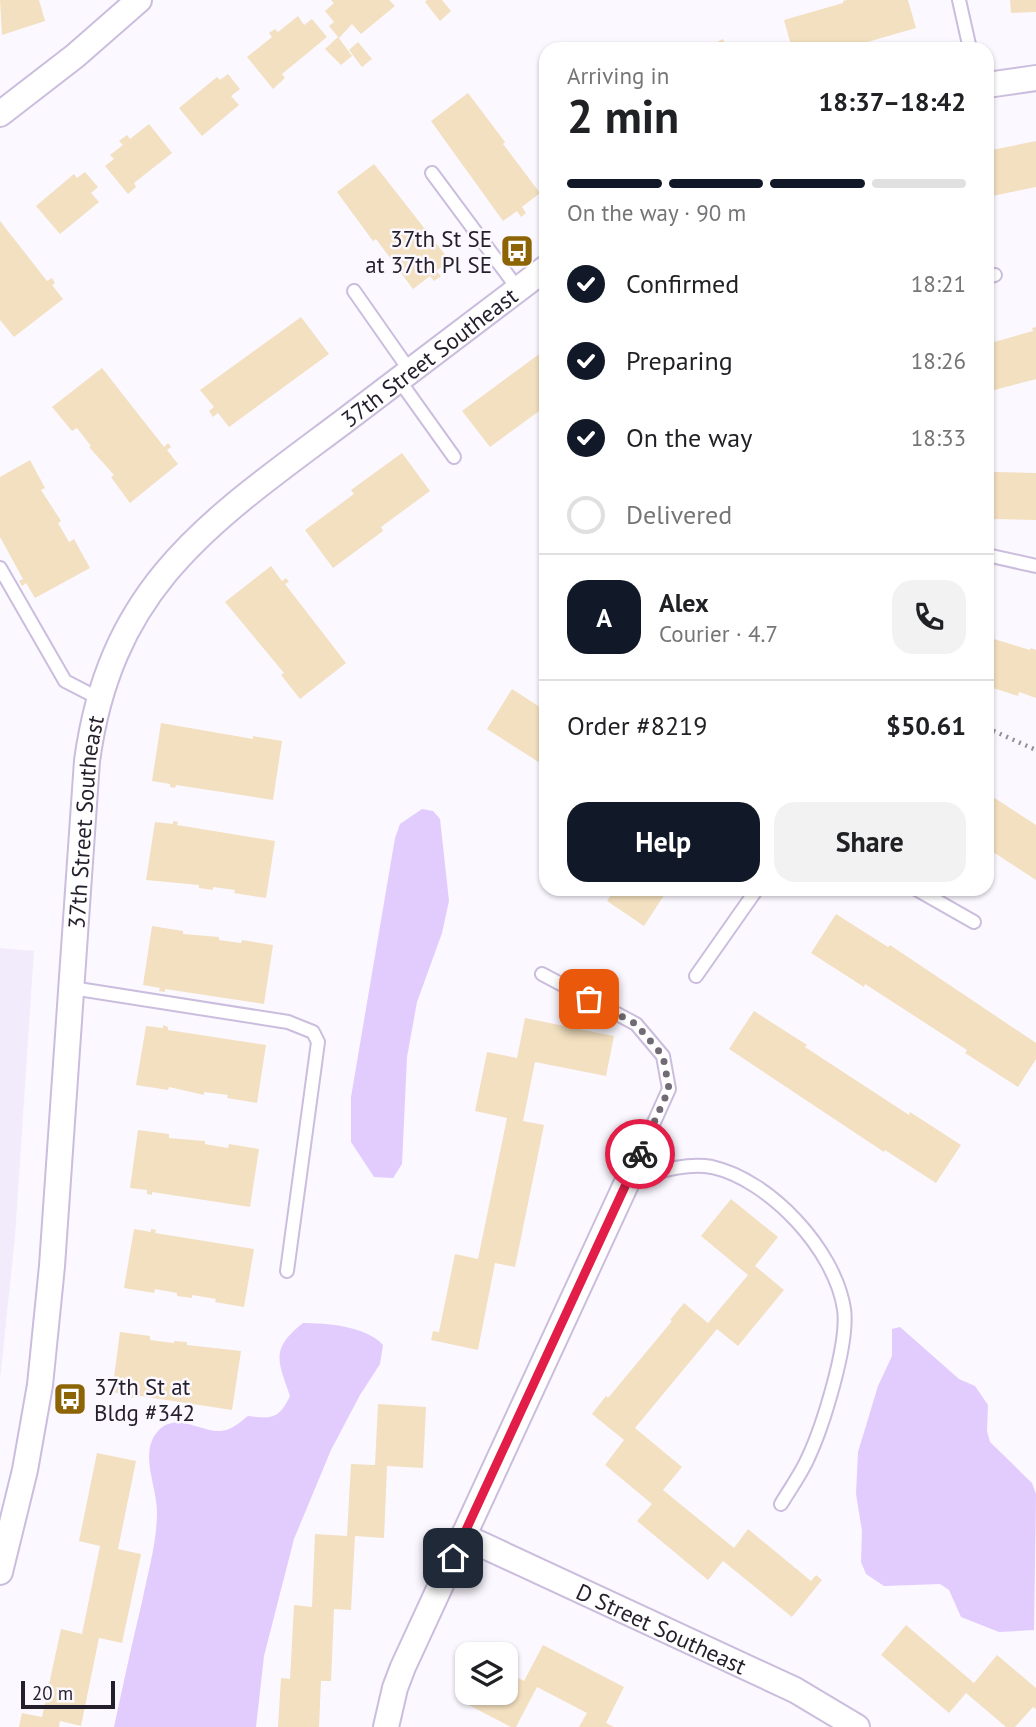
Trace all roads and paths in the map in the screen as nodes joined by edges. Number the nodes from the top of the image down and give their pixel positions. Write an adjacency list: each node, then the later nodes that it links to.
1 (139, 0): 6 (street)
2 (960, 0): 3 (lane)
3 (969, 42)
4 (1036, 78): 5 (street)
5 (994, 84)
6 (0, 114)
7 (432, 173): 9 (lane)
8 (539, 273): 9 (street, 37th Street Southeast)
9 (518, 289): 11 (street, 37th Street Southeast)
10 (354, 291): 11 (lane)
11 (405, 375): 12 (lane); 16 (street, 37th Street Southeast)
12 (454, 457)
13 (994, 557): 14 (lane)
14 (1036, 566)
15 (0, 568): 16 (lane)
16 (100, 699): 24 (street, 37th Street Southeast)
17 (994, 730): 18 (path)
18 (1036, 750)
19 (752, 896): 23 (lane)
20 (928, 896): 21 (lane)
21 (974, 922)
22 (542, 974): 25 (lane)
23 (696, 976)
24 (72, 989): 26 (lane); 29 (street, 37th Street Southeast)
25 (628, 1180): 27 (lane); 28 (street)
26 (287, 1271)
27 (781, 1504)
28 (463, 1536): 30 (street); 31 (street, D Street Southeast)
29 (0, 1572)
30 (386, 1727)
31 (857, 1727)

